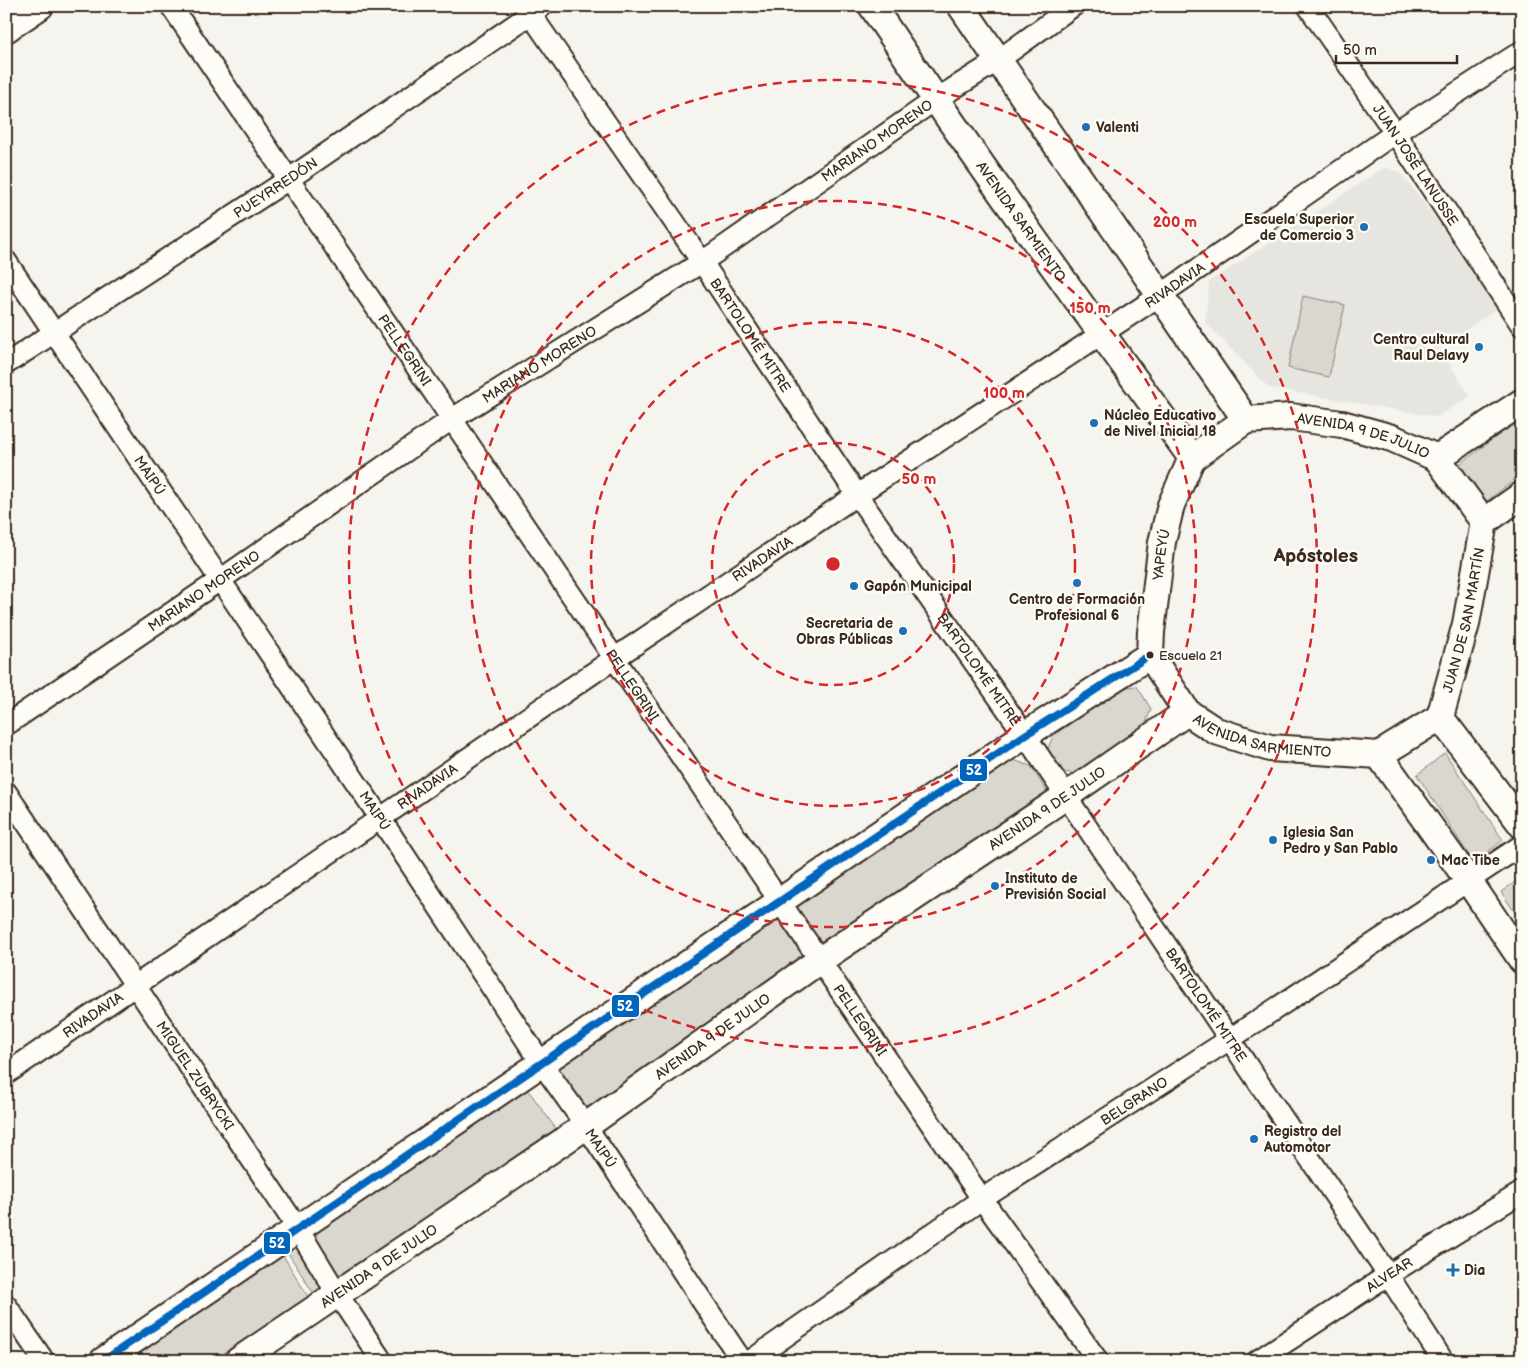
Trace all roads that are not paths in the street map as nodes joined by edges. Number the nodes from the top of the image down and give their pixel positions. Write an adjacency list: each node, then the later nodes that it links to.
1 (40, 6): 8 (main road)
2 (171, 6): 13 (street, PELLEGRINI)
3 (872, 6): 11 (main road, AVENIDA SARMIENTO)
4 (961, 6): 10 (main road)
5 (1073, 6): 10 (street, MARIANO MORENO)
6 (1308, 6): 12 (street, JUAN JOSÉ LANUSSE)
7 (533, 9): 13 (street, PUEYRREDÓN); 15 (street, BARTOLOMÉ MITRE)
8 (6, 28)
9 (1522, 51): 12 (street, RIVADAVIA)
10 (997, 61): 11 (street, MARIANO MORENO); 16 (main road)
11 (936, 100): 15 (street, MARIANO MORENO); 19 (main road, AVENIDA SARMIENTO)
12 (1395, 134): 16 (street, RIVADAVIA); 17 (street, JUAN JOSÉ LANUSSE)
13 (289, 179): 18 (street, PUEYRREDÓN); 22 (street, PELLEGRINI)
14 (6, 262): 18 (street, MAIPÚ)
15 (702, 262): 22 (street, MARIANO MORENO); 26 (street, BARTOLOMÉ MITRE)
16 (1159, 296): 19 (street, RIVADAVIA); 23 (main road)
17 (1522, 326)
18 (53, 332): 20 (street, PUEYRREDÓN); 29 (street, MAIPÚ)
19 (1100, 333): 24 (main road, AVENIDA SARMIENTO); 26 (street, RIVADAVIA)
20 (6, 364)
21 (1522, 402): 25 (main road, AVENIDA 9 DE JULIO)
22 (452, 419): 29 (street, MARIANO MORENO); 31 (street, PELLEGRINI)
23 (1246, 420): 24 (main road); 25 (main road, AVENIDA 9 DE JULIO)
24 (1192, 458): 30 (main road, YAPEYÚ)
25 (1437, 458): 28 (main road)
26 (858, 495): 31 (street, RIVADAVIA); 35 (street, BARTOLOMÉ MITRE)
27 (1522, 495): 28 (main road)
28 (1484, 522): 33 (main road, JUAN DE SAN MARTÍN)
29 (220, 580): 34 (street, MARIANO MORENO); 39 (street, MAIPÚ)
30 (1150, 655): 32 (main road, AVENIDA SARMIENTO); 35 (main road)
31 (615, 658): 39 (street, RIVADAVIA); 43 (street, PELLEGRINI)
32 (1186, 712): 36 (main road, AVENIDA SARMIENTO); 38 (main road, AVENIDA 9 DE JULIO)
33 (1440, 717): 36 (main road); 40 (main road)
34 (6, 725)
35 (1025, 735): 38 (street, BARTOLOMÉ MITRE); 43 (main road)
36 (1379, 755): 42 (main road)
37 (6, 792): 46 (street, MIGUEL ZUBRYCKI)
38 (1066, 796): 44 (main road, AVENIDA 9 DE JULIO); 47 (street, BARTOLOMÉ MITRE)
39 (380, 818): 46 (street, RIVADAVIA); 48 (street, MAIPÚ)
40 (1522, 825)
41 (1522, 845): 42 (street, BELGRANO)
42 (1468, 880): 45 (main road); 47 (street, BELGRANO)
43 (780, 902): 44 (street, PELLEGRINI); 48 (main road)
44 (820, 960): 50 (main road, AVENIDA 9 DE JULIO); 52 (street, PELLEGRINI)
45 (1522, 960)
46 (135, 986): 49 (street, RIVADAVIA); 53 (street, MIGUEL ZUBRYCKI)
47 (1230, 1039): 52 (street, BELGRANO); 54 (street, BARTOLOMÉ MITRE)
48 (542, 1064): 50 (street, MAIPÚ); 53 (main road)
49 (6, 1074)
50 (586, 1126): 55 (main road, AVENIDA 9 DE JULIO); 61 (street, MAIPÚ)
51 (1522, 1192): 54 (street, ALVEAR)
52 (982, 1199): 62 (street, BELGRANO); 63 (street, PELLEGRINI)
53 (298, 1229): 55 (street, MIGUEL ZUBRYCKI); 58 (main road)
54 (1388, 1275): 64 (street, ALVEAR); 65 (street, BARTOLOMÉ MITRE)
55 (338, 1295): 59 (main road, AVENIDA 9 DE JULIO); 60 (street, MIGUEL ZUBRYCKI)
56 (6, 1305): 57 (street)
57 (44, 1361)
58 (103, 1361)
59 (238, 1361)
60 (382, 1361)
61 (742, 1361)
62 (750, 1361)
63 (1098, 1361)
64 (1257, 1361)
65 (1444, 1361)

